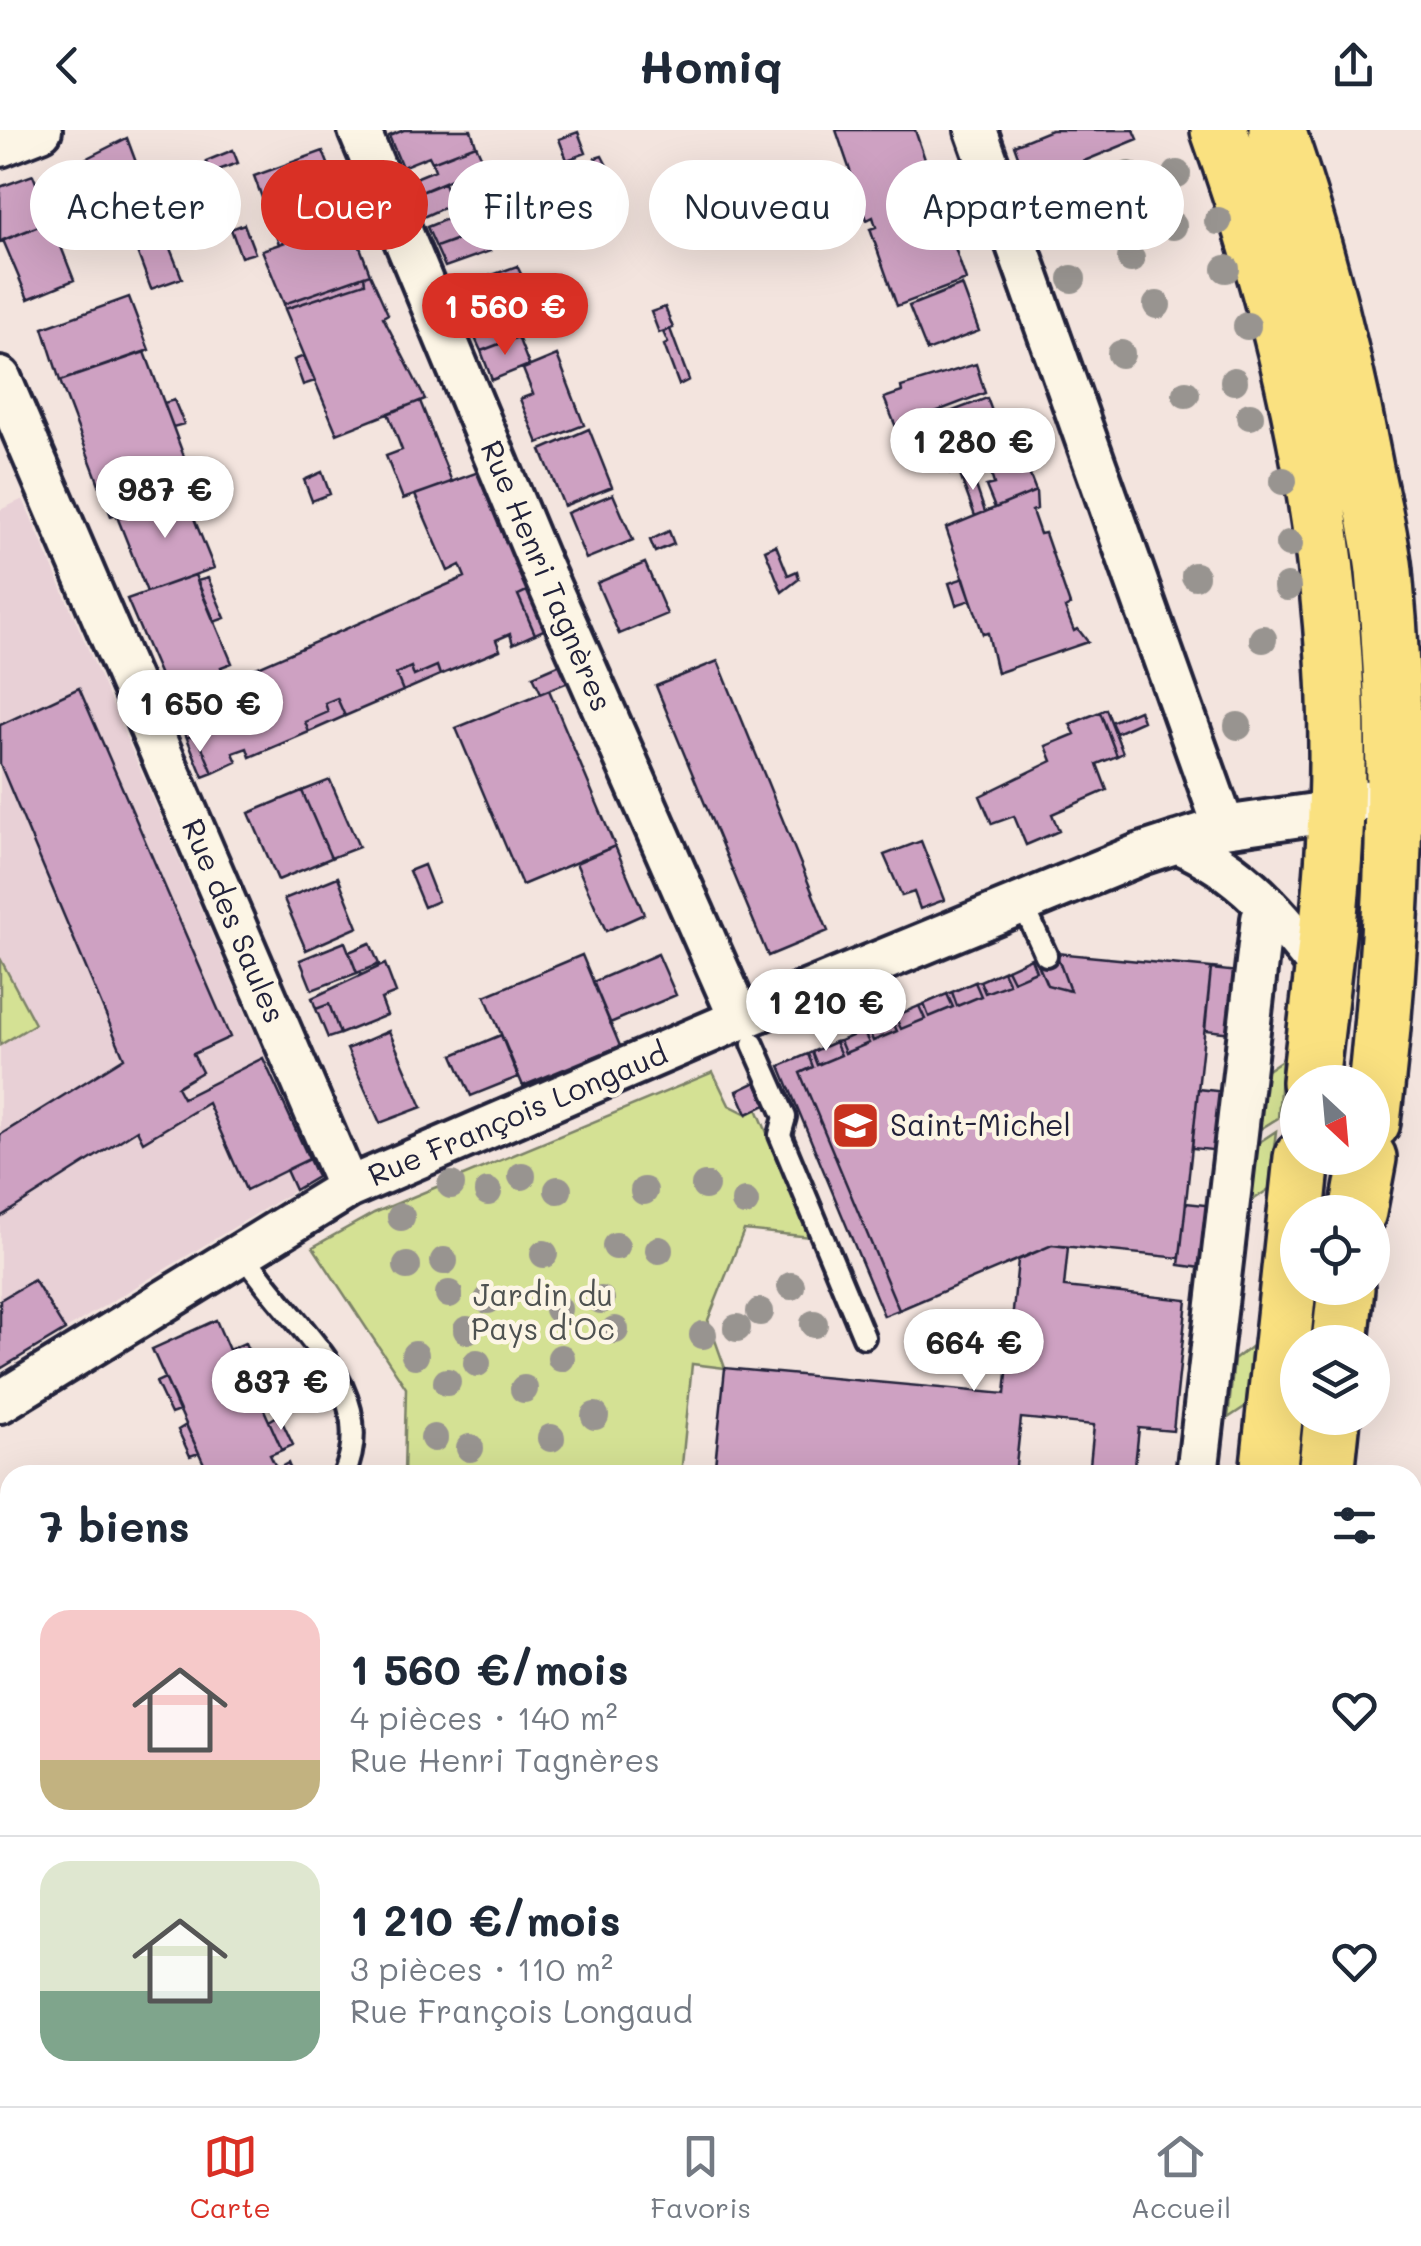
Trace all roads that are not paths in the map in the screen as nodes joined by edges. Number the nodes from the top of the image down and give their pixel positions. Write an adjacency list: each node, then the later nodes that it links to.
1 (41, 130): 6 (street)
2 (360, 130): 16 (street, Rue Henri Tagnères)
3 (976, 130): 10 (street)
4 (1219, 130): 9 (main road)
5 (1276, 130): 8 (main road)
6 (0, 146)
7 (0, 378): 21 (street, Rue des Saules)
8 (1397, 784): 9 (street, Rue François Longaud); 19 (main road)
9 (1336, 811): 10 (street, Rue François Longaud); 15 (main road); 18 (main road)
10 (1224, 827): 11 (street, Rue François Longaud)
11 (1178, 842): 12 (street, Rue François Longaud); 15 (street)
12 (1022, 902): 14 (lane); 16 (street, Rue François Longaud)
13 (1262, 919): 27 (street)
14 (1046, 955)
15 (1322, 970): 17 (main road)
16 (746, 1032): 21 (street, Rue François Longaud); 23 (lane)
17 (1312, 1065)
18 (1346, 1065)
19 (1379, 1065)
20 (1300, 1175): 28 (main road)
21 (348, 1188): 22 (street, Rue François Longaud)
22 (243, 1252): 24 (street, Rue François Longaud); 26 (lane)
23 (864, 1337)
24 (0, 1402)
25 (1330, 1435): 29 (main road)
26 (348, 1465)
27 (1198, 1465)
28 (1269, 1465)
29 (1327, 1465)

